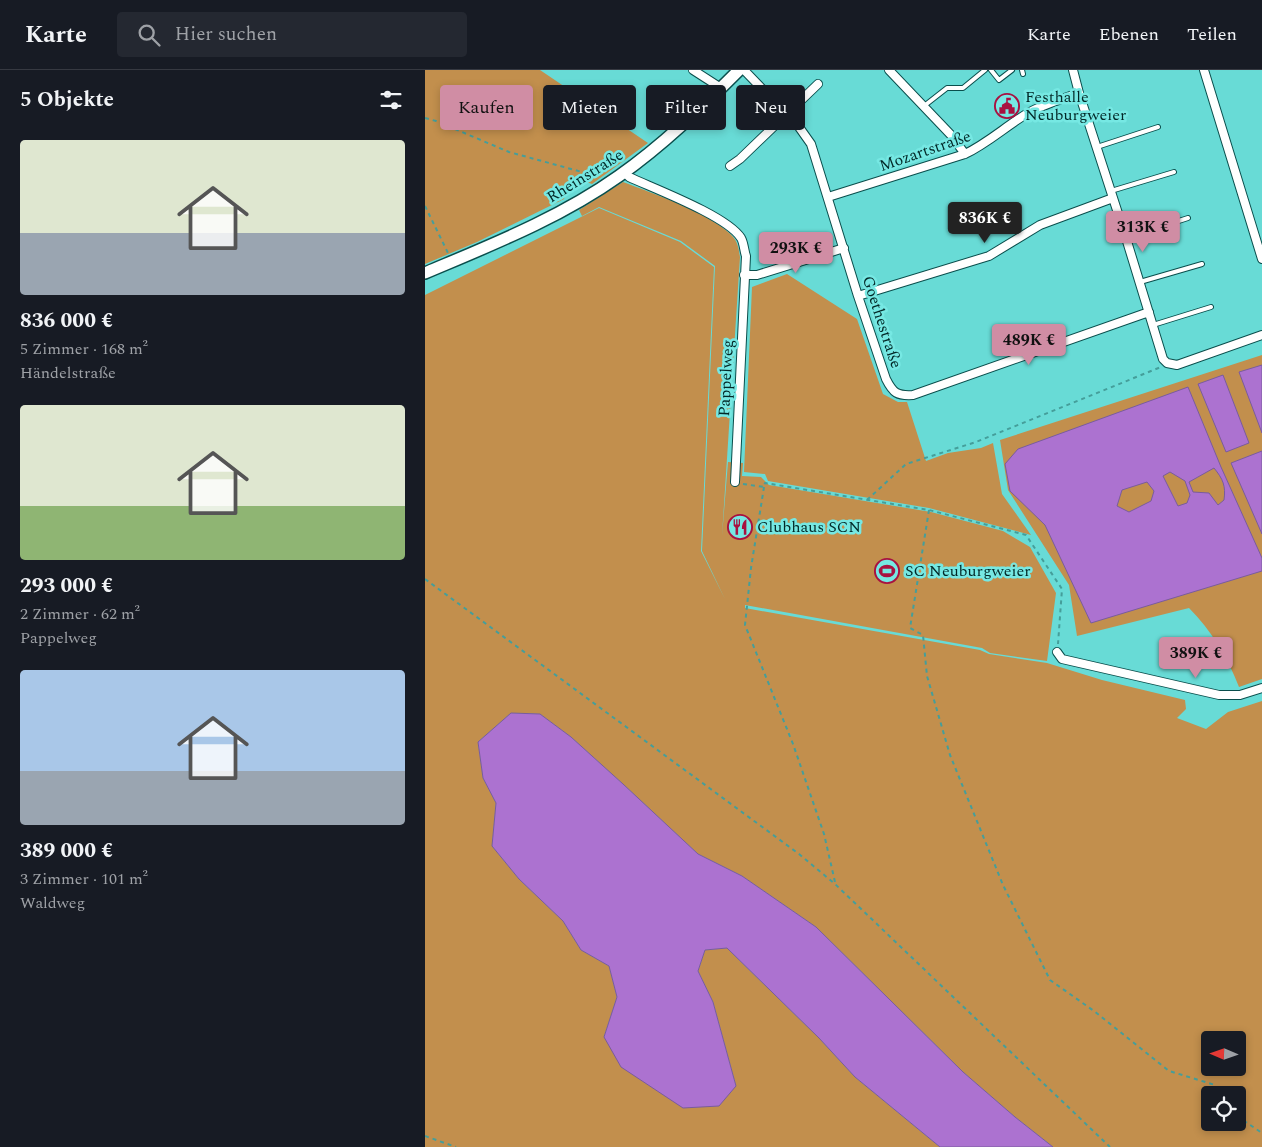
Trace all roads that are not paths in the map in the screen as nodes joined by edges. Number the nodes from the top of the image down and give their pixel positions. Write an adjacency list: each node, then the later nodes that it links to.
1 (693, 70): 11 (street)
2 (739, 70): 12 (main road, Rheinstraße)
3 (743, 70): 13 (street, Goethestraße)
4 (889, 70): 16 (street)
5 (985, 70): 16 (lane)
6 (991, 70): 7 (lane)
7 (1012, 70)
8 (1073, 70): 14 (street)
9 (1204, 70): 31 (street)
10 (818, 84): 15 (street)
11 (716, 85)
12 (724, 85)
13 (758, 85)
14 (1079, 93): 21 (street); 22 (street, Mozartstraße)
15 (805, 98)
16 (924, 106): 22 (street)
17 (1158, 127): 21 (lane)
18 (677, 130): 24 (main road, Rheinstraße)
19 (770, 130): 23 (street)
20 (801, 130): 27 (street, Goethestraße)
21 (1097, 147): 26 (street)
22 (965, 154): 27 (street, Mozartstraße)
23 (730, 166)
24 (624, 172): 33 (main road, Rheinstraße); 34 (street, Pappelweg)
25 (1174, 172): 26 (lane)
26 (1112, 195): 29 (street); 36 (street)
27 (828, 197): 30 (street, Goethestraße)
28 (1189, 218): 29 (lane)
29 (1127, 238): 35 (street)
30 (843, 248): 34 (street); 36 (street, Goethestraße)
31 (1262, 259)
32 (1202, 264): 35 (lane)
33 (425, 273)
34 (744, 275): 41 (street, Pappelweg)
35 (1140, 282): 38 (street)
36 (858, 296): 38 (street, Goethestraße)
37 (1211, 307): 39 (lane)
38 (1149, 312): 39 (street)
39 (1153, 325): 40 (street)
40 (1262, 334)
41 (735, 482)
42 (1057, 652): 43 (street)
43 (1262, 688)

